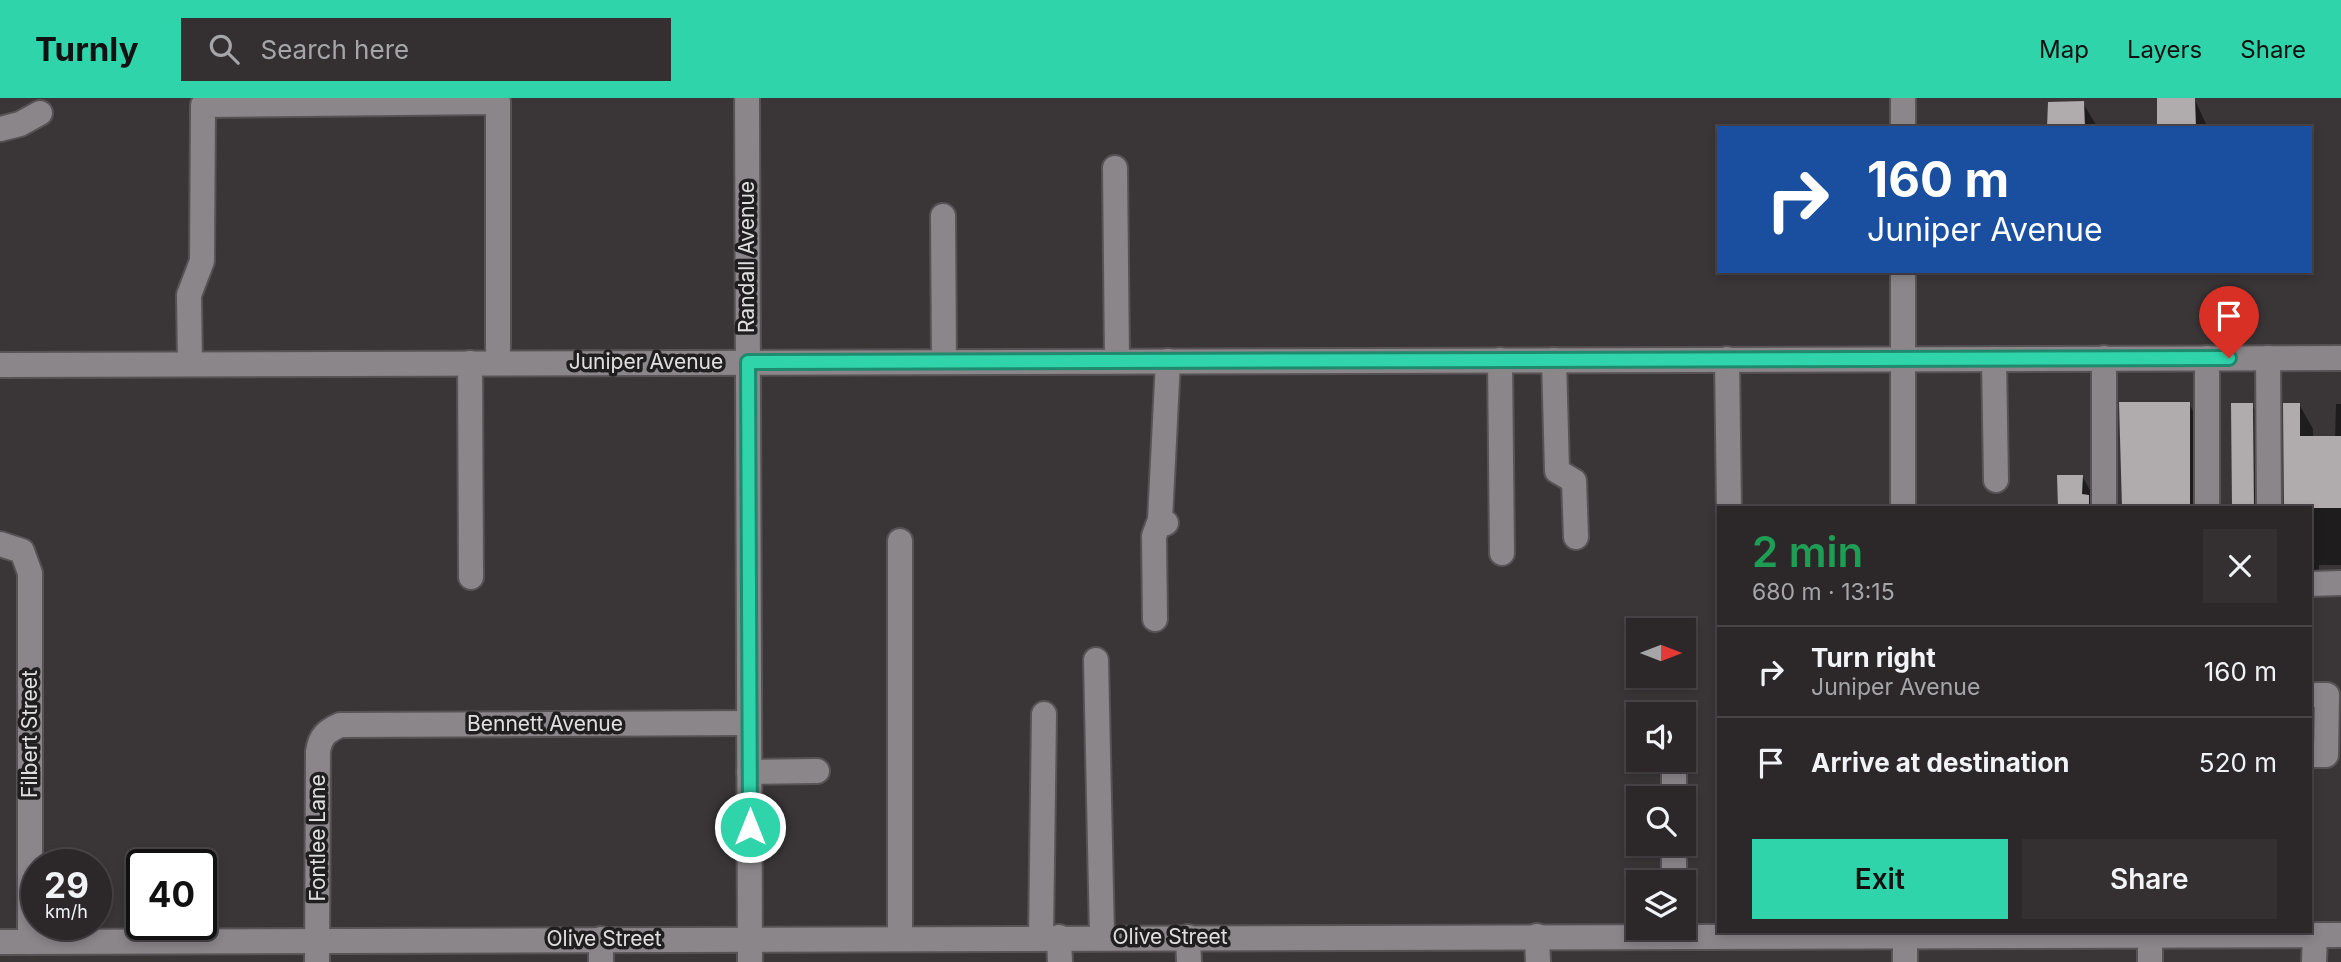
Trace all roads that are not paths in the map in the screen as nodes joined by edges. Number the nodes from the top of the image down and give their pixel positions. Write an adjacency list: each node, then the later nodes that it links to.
1 (747, 98): 21 (street, Randall Avenue)
2 (1903, 98): 4 (street)
3 (40, 113): 5 (street)
4 (1903, 126)
5 (0, 129)
6 (1115, 168): 19 (street)
7 (943, 216): 18 (street)
8 (1903, 273): 14 (street)
9 (2104, 358): 10 (street, Juniper Avenue); 15 (street, Juniper Avenue); 29 (street)
10 (2207, 358): 11 (street, Juniper Avenue); 30 (street)
11 (2268, 358): 12 (street, Juniper Avenue); 31 (street)
12 (2341, 358)
13 (1727, 359): 14 (street, Juniper Avenue); 17 (street, Juniper Avenue); 27 (street)
14 (1903, 359): 15 (street, Juniper Avenue); 28 (street)
15 (1994, 359): 26 (street)
16 (1500, 360): 17 (street, Juniper Avenue); 20 (street, Juniper Avenue); 35 (street)
17 (1554, 360): 32 (street)
18 (944, 361): 19 (street, Juniper Avenue); 21 (street, Juniper Avenue)
19 (1117, 361): 20 (street, Juniper Avenue)
20 (1168, 361): 39 (street)
21 (748, 362): 23 (street, Juniper Avenue); 43 (street, Randall Avenue)
22 (470, 363): 23 (street, Juniper Avenue); 24 (street, Juniper Avenue); 36 (street)
23 (498, 363): 24 (street)
24 (190, 364): 25 (street, Juniper Avenue)
25 (0, 365)
26 (1996, 480)
27 (1729, 506)
28 (1903, 506)
29 (2105, 506)
30 (2207, 506)
31 (2269, 506)
32 (1576, 537)
33 (900, 541): 58 (street)
34 (0, 544): 63 (street, Filbert Street)
35 (1502, 553)
36 (471, 577)
37 (2312, 583): 38 (street)
38 (2341, 583)
39 (1155, 619)
40 (1096, 660): 60 (street)
41 (2312, 695): 45 (street)
42 (1044, 714): 59 (street)
43 (749, 723): 44 (street, Bennett Avenue); 47 (street, Randall Avenue)
44 (340, 725): 66 (street, Fontlee Lane)
45 (2312, 755)
46 (817, 771): 47 (street)
47 (749, 772): 65 (street, Randall Avenue)
48 (1696, 932): 49 (street, Olive Street)
49 (1717, 932)
50 (1626, 933): 57 (street, Olive Street)
51 (1905, 933): 52 (street, Olive Street); 70 (street)
52 (2110, 933): 54 (street, Olive Street)
53 (2276, 933): 54 (street, Olive Street); 55 (street, Olive Street)
54 (2150, 935): 71 (street)
55 (2315, 935): 56 (street, Olive Street); 72 (street)
56 (2341, 935)
57 (1537, 936): 61 (street, Olive Street); 69 (street)
58 (900, 937): 59 (street, Olive Street); 65 (street, Olive Street)
59 (1050, 937): 60 (street, Olive Street); 67 (street)
60 (1102, 937): 61 (street, Olive Street)
61 (1188, 937): 68 (street)
62 (0, 942): 63 (street, Olive Street)
63 (36, 949): 66 (street, Olive Street)
64 (601, 950): 65 (street, Olive Street); 66 (street, Olive Street)
65 (750, 950)
66 (317, 951)
67 (1060, 962)
68 (1189, 962)
69 (1538, 962)
70 (1905, 962)
71 (2150, 962)
72 (2314, 962)

